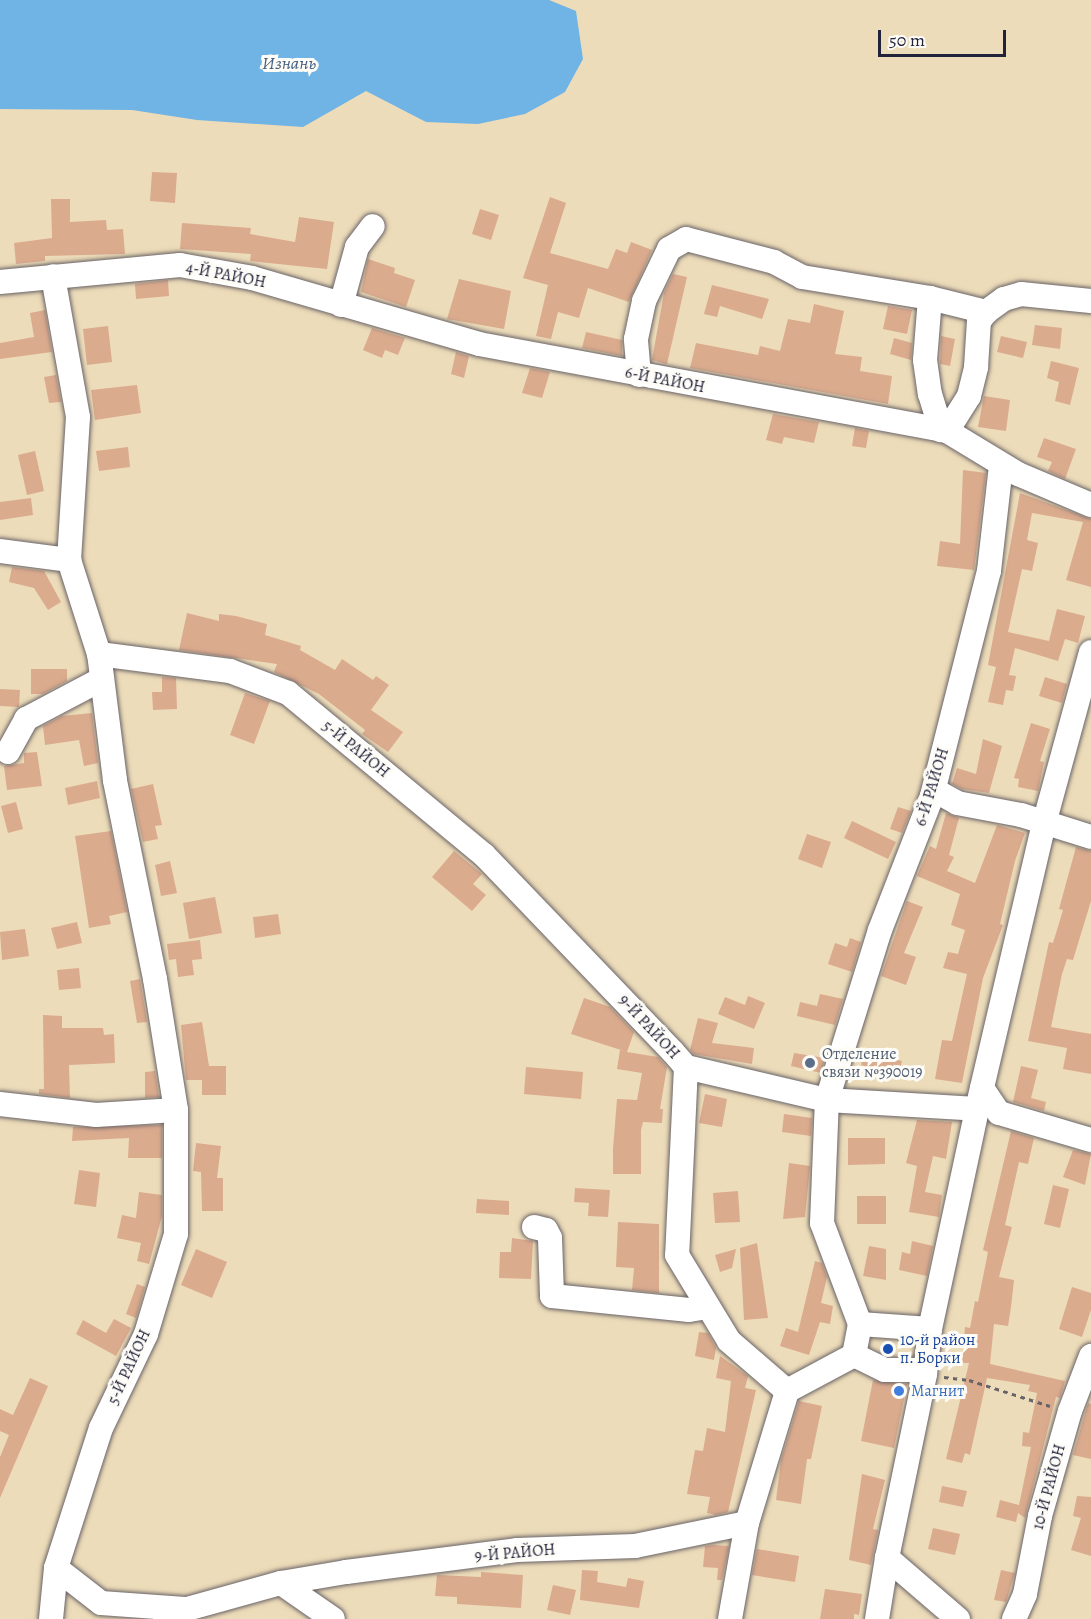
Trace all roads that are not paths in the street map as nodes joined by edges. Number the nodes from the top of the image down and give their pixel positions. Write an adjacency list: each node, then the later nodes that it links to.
1 (373, 226): 6 (street)
2 (53, 276): 3 (street, 4-Й РАЙОН); 6 (street, 4-Й РАЙОН); 13 (street, 5-Й РАЙОН)
3 (0, 282)
4 (930, 298): 7 (street); 8 (street); 9 (street)
5 (1091, 301): 7 (street)
6 (333, 302): 8 (street, 6-Й РАЙОН)
7 (986, 312): 9 (street)
8 (639, 375): 9 (street, 6-Й РАЙОН)
9 (944, 431): 10 (street, 6-Й РАЙОН)
10 (1001, 465): 11 (street, 6-Й РАЙОН); 18 (street, 6-Й РАЙОН)
11 (1091, 506)
12 (0, 551): 13 (street)
13 (69, 560): 15 (street, 5-Й РАЙОН)
14 (1091, 652): 19 (street)
15 (99, 654): 16 (street, 5-Й РАЙОН); 21 (street, 5-Й РАЙОН)
16 (102, 679): 17 (street); 26 (street, 5-Й РАЙОН)
17 (8, 752)
18 (934, 790): 19 (street); 24 (street, 6-Й РАЙОН)
19 (1045, 822): 20 (street); 23 (street)
20 (1091, 837)
21 (566, 938): 22 (street, 9-Й РАЙОН)
22 (686, 1067): 24 (street); 29 (street, 9-Й РАЙОН)
23 (980, 1099): 24 (street); 27 (street); 31 (street)
24 (827, 1100): 30 (street, 6-Й РАЙОН)
25 (0, 1104): 26 (street)
26 (176, 1110): 38 (street, 5-Й РАЙОН)
27 (1091, 1140)
28 (534, 1227): 29 (street)
29 (707, 1307): 35 (street, 9-Й РАЙОН)
30 (860, 1324): 31 (street); 32 (street)
31 (930, 1329): 34 (street)
32 (855, 1354): 34 (street); 35 (street)
33 (1091, 1356): 47 (street, 10-Й РАЙОН)
34 (925, 1372): 37 (street)
35 (787, 1391): 36 (street)
36 (747, 1523): 39 (street, 9-Й РАЙОН); 44 (street)
37 (887, 1558): 45 (street); 46 (street)
38 (56, 1568): 40 (street); 41 (street, 5-Й РАЙОН)
39 (282, 1583): 40 (street, 9-Й РАЙОН); 43 (street)
40 (187, 1609): 42 (street, 9-Й РАЙОН)
41 (51, 1619)
42 (165, 1619)
43 (333, 1619)
44 (730, 1619)
45 (877, 1619)
46 (958, 1619)
47 (1014, 1619)

